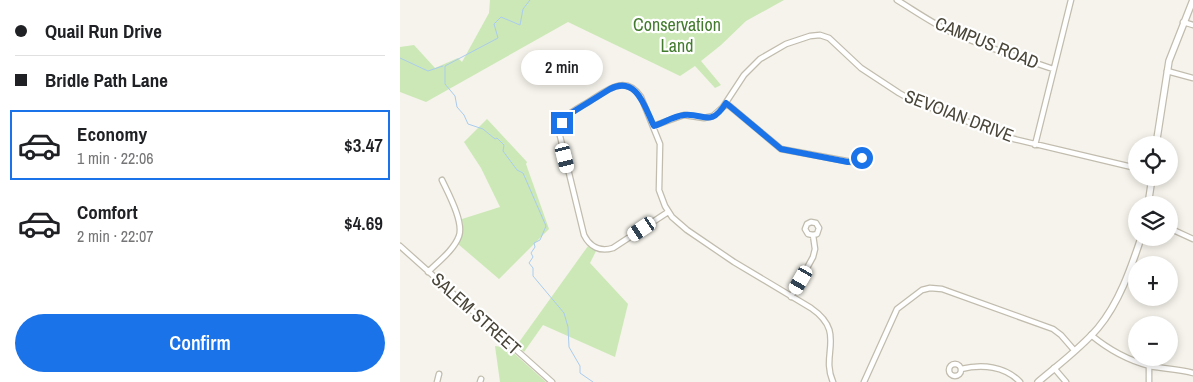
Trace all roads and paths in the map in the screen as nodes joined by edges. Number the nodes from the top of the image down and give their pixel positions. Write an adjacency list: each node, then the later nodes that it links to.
1 (897, 0): 6 (street, CAMPUS ROAD)
2 (1071, 0): 6 (street)
3 (1193, 0): 4 (street)
4 (1183, 22): 5 (street); 7 (street)
5 (1193, 25)
6 (1053, 69): 12 (street)
7 (1167, 72): 8 (street); 11 (street)
8 (1193, 78)
9 (726, 103): 10 (street, SEVOIAN DRIVE); 12 (street, SEVOIAN DRIVE); 13 (street)
10 (654, 126): 16 (street); 16 (street)
11 (1157, 136)
12 (1035, 145): 14 (street, SEVOIAN DRIVE)
13 (866, 153)
14 (1128, 166)
15 (442, 180): 22 (street)
16 (668, 212): 23 (street)
17 (1178, 232): 19 (street)
18 (813, 235): 23 (street)
19 (1193, 239)
20 (400, 246): 22 (street, SALEM STREET)
21 (1138, 246): 24 (street)
22 (428, 272): 33 (street, SALEM STREET)
23 (791, 296): 34 (street)
24 (1091, 335): 25 (street); 26 (street)
25 (1074, 350): 28 (street); 35 (street)
26 (1128, 358)
27 (1150, 366): 30 (street); 39 (street)
28 (1054, 368): 37 (street); 38 (street)
29 (961, 369): 36 (street)
30 (1193, 373)
31 (439, 374): 32 (street)
32 (437, 382)
33 (552, 382)
34 (833, 382)
35 (864, 382)
36 (1020, 382)
37 (1038, 382)
38 (1066, 382)
39 (1149, 382)

